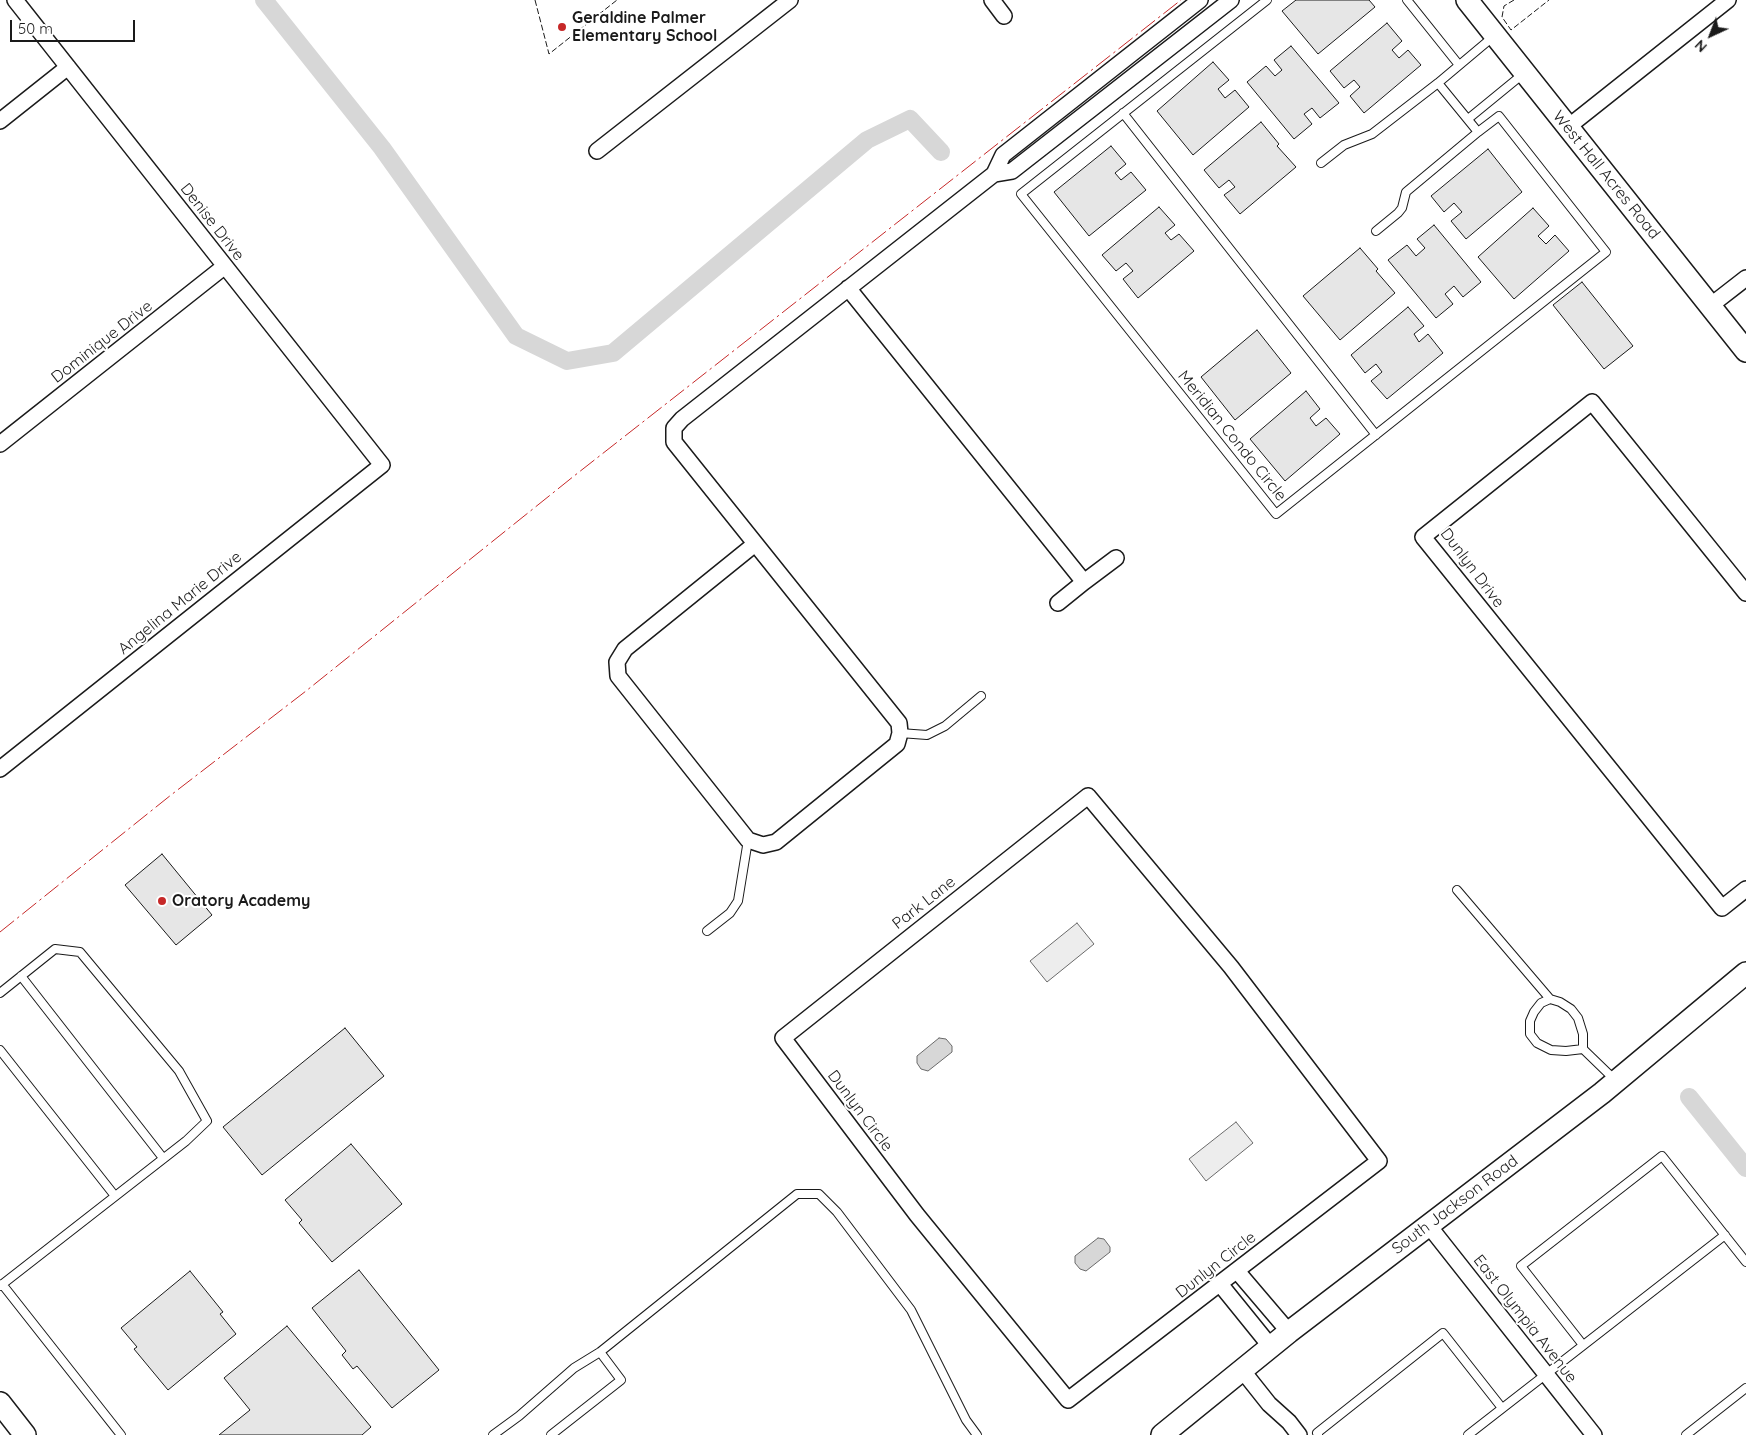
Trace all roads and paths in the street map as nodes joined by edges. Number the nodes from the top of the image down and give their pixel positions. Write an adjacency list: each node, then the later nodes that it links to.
1 (15, 0): 15 (street, Denise Drive)
2 (790, 0): 23 (street)
3 (992, 0): 10 (street)
4 (1200, 0): 11 (street)
5 (1231, 0): 13 (street)
6 (1267, 0): 18 (lane, Meridian Condo Circle)
7 (1408, 0): 14 (lane)
8 (1467, 0): 12 (main road, West Hall Acres Road)
9 (1728, 0): 21 (street)
10 (1004, 16)
11 (1172, 22): 13 (street); 25 (street)
12 (1495, 35): 14 (lane); 16 (main road, West Hall Acres Road)
13 (1184, 37): 25 (street)
14 (1459, 65): 17 (lane)
15 (68, 67): 20 (street); 27 (street, Denise Drive)
16 (1525, 73): 19 (lane); 21 (main road, West Hall Acres Road)
17 (1438, 83): 19 (lane); 24 (lane)
18 (1124, 113): 32 (lane); 32 (lane, Meridian Condo Circle)
19 (1468, 119): 22 (lane)
20 (0, 121)
21 (1568, 127): 30 (main road, West Hall Acres Road)
22 (1478, 132): 26 (lane); 32 (lane, Meridian Condo Circle)
23 (598, 151)
24 (1321, 163)
25 (994, 174): 29 (street)
26 (1376, 231)
27 (225, 266): 33 (street, Dominique Drive); 34 (street, Denise Drive)
28 (1746, 278): 30 (street)
29 (848, 288): 35 (street); 37 (street)
30 (1710, 306): 31 (main road, West Hall Acres Road)
31 (1746, 350)
32 (1376, 435)
33 (0, 444)
34 (382, 465): 42 (street, Angelina Marie Drive)
35 (755, 544): 41 (street); 44 (street)
36 (1116, 558): 37 (street)
37 (1084, 582): 39 (street)
38 (1746, 593): 45 (street, Dunlyn Drive)
39 (1058, 604)
40 (982, 696): 41 (lane)
41 (900, 733): 44 (street)
42 (0, 769)
43 (1088, 796): 52 (street, Park Lane); 61 (street, Dunlyn Circle)
44 (748, 840): 47 (lane)
45 (1746, 889)
46 (1457, 890): 51 (lane)
47 (707, 931)
48 (1746, 973): 55 (main road, South Jackson Road)
49 (21, 976): 50 (lane); 56 (lane); 56 (lane)
50 (0, 993)
51 (1550, 999): 53 (lane); 53 (lane)
52 (783, 1038): 62 (street, Dunlyn Circle)
53 (1584, 1049): 55 (lane)
54 (0, 1050): 57 (lane)
55 (1616, 1082): 58 (main road, South Jackson Road)
56 (163, 1158): 57 (lane)
57 (115, 1196): 63 (lane)
58 (1429, 1226): 64 (main road, South Jackson Road); 69 (street, East Olympia Avenue)
59 (1725, 1235): 60 (lane); 65 (lane); 65 (lane)
60 (1746, 1262)
61 (1237, 1270): 62 (street, Dunlyn Circle); 64 (street)
62 (1220, 1284): 66 (street)
63 (1, 1285): 74 (lane)
64 (1289, 1332): 66 (main road, South Jackson Road)
65 (1583, 1345): 69 (lane)
66 (1271, 1347): 68 (main road, South Jackson Road)
67 (600, 1352): 75 (lane); 76 (lane); 77 (lane)
68 (1242, 1370): 78 (main road, South Jackson Road); 79 (street)
69 (1546, 1374): 72 (lane); 82 (street, East Olympia Avenue)
70 (1746, 1388): 83 (lane)
71 (0, 1405): 73 (main road)
72 (1502, 1408): 80 (lane); 81 (lane)
73 (25, 1435)
74 (121, 1435)
75 (493, 1435)
76 (551, 1435)
77 (977, 1435)
78 (1162, 1435)
79 (1299, 1435)
80 (1318, 1435)
81 (1468, 1435)
82 (1594, 1435)
83 (1686, 1435)

